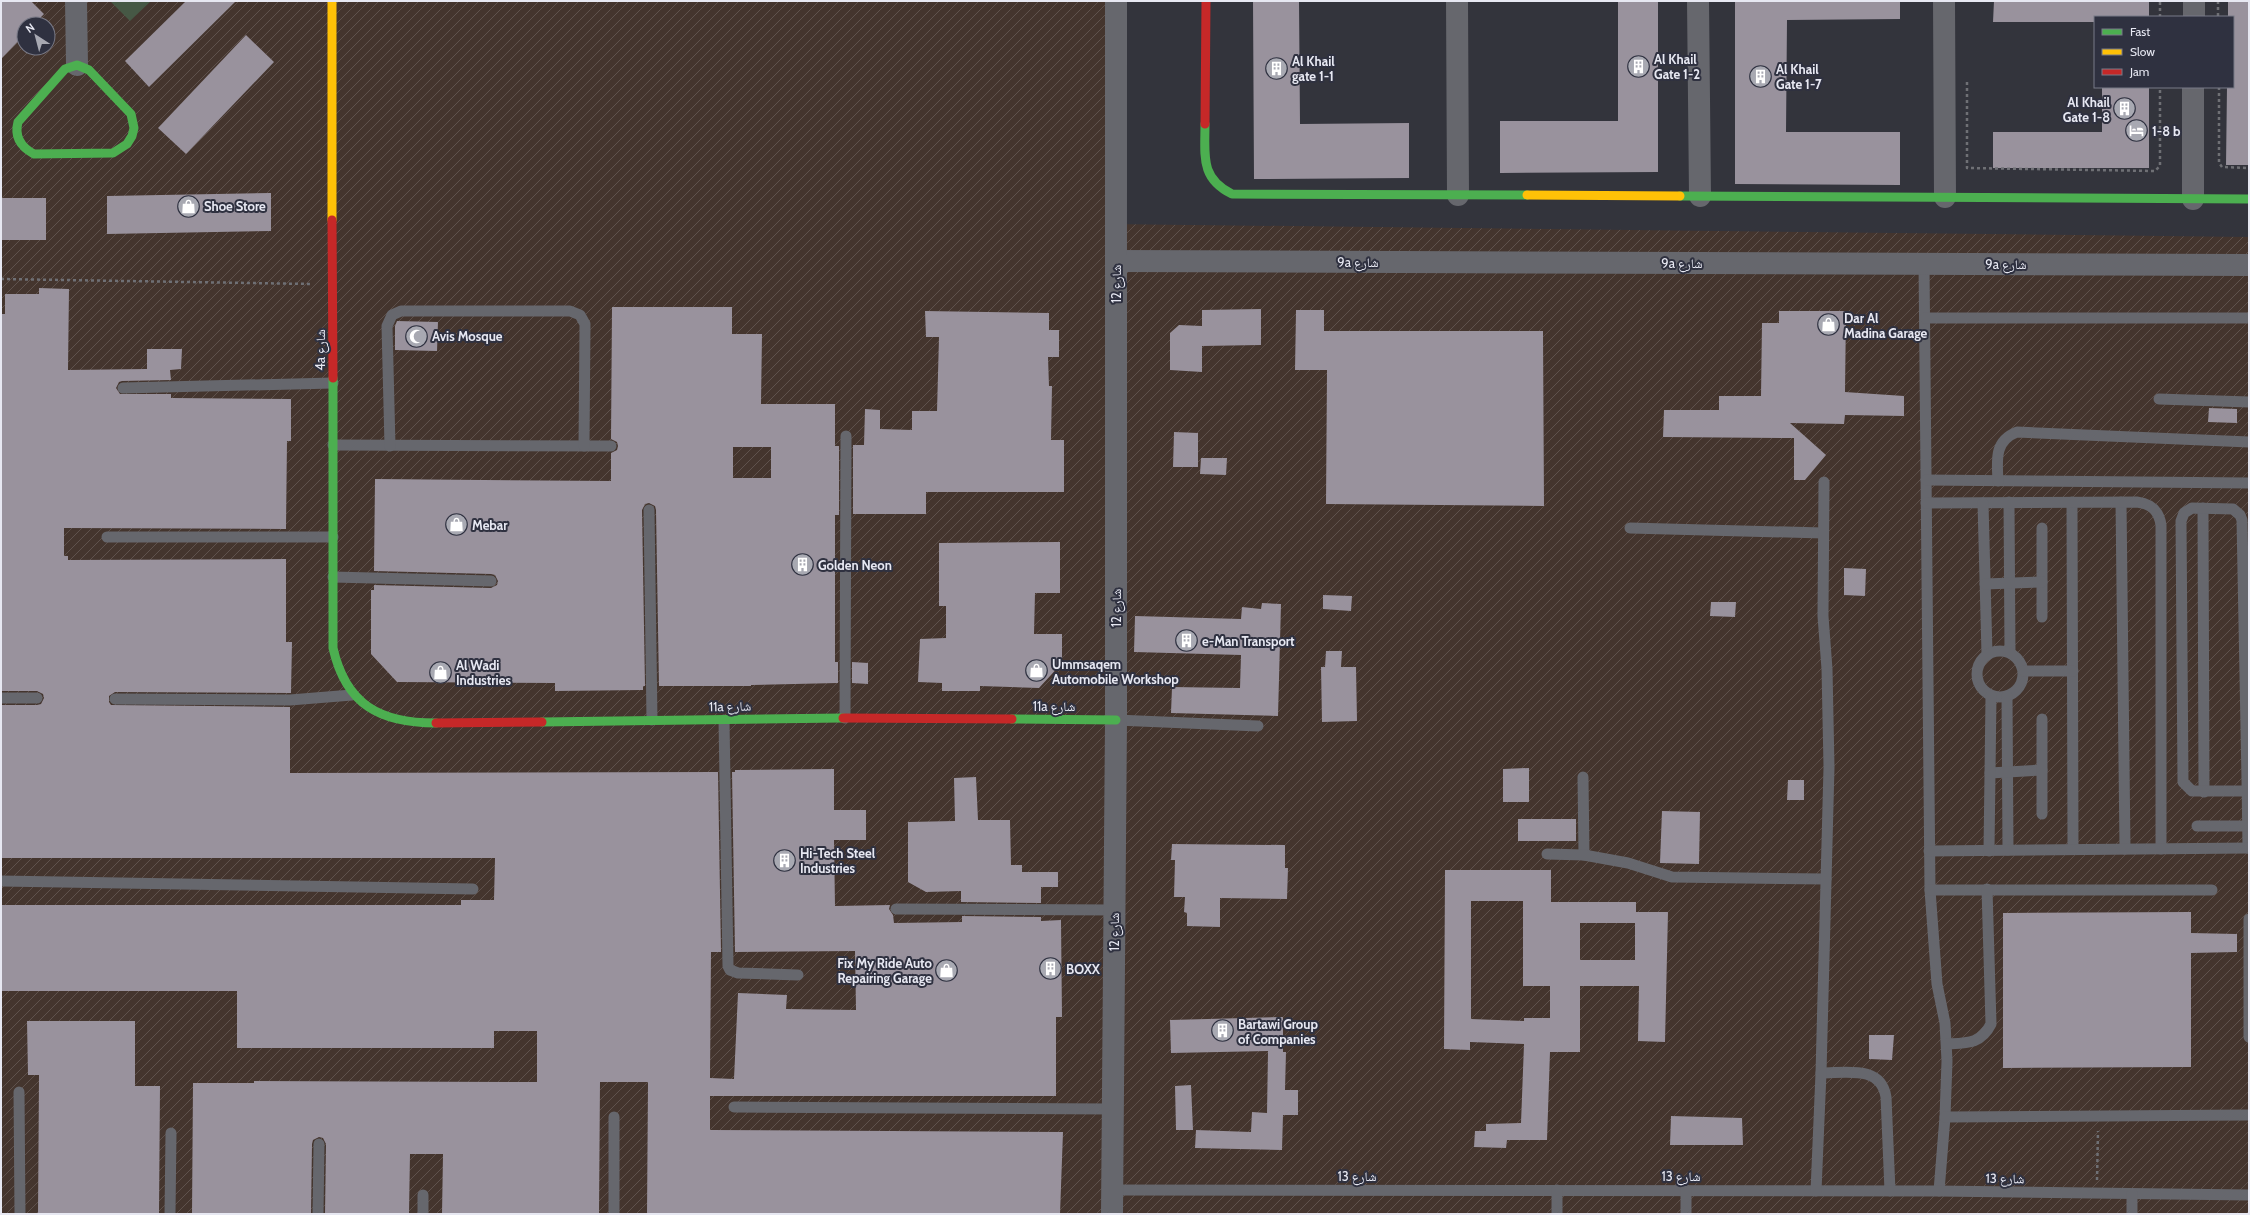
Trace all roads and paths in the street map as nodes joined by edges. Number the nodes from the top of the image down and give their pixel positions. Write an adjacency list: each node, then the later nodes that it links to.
1 (76, 1): 14 (street)
2 (332, 1): 29 (street, 4a شارع)
3 (1116, 1): 25 (street, شارع 12)
4 (1206, 1): 20 (street)
5 (1457, 1): 20 (street)
6 (1698, 1): 21 (street)
7 (1944, 1): 22 (street)
8 (2160, 1): 11 (path)
9 (2194, 1): 12 (street)
10 (2218, 1): 13 (path)
11 (2160, 16)
12 (2194, 16)
13 (2218, 16)
14 (77, 65): 14 (street)
15 (1967, 82): 16 (path)
16 (2160, 88)
17 (2193, 88): 23 (street)
18 (2219, 88): 19 (path)
19 (2249, 168)
20 (1458, 195): 21 (street)
21 (1700, 196): 22 (street)
22 (1945, 197): 23 (street)
23 (2193, 199): 24 (street)
24 (2249, 199)
25 (1116, 261): 26 (street, 9a شارع); 78 (street, شارع 12)
26 (1924, 264): 27 (street, 9a شارع); 30 (lane)
27 (2249, 266)
28 (1, 279): 29 (path)
29 (333, 284): 32 (street, 4a شارع)
30 (1925, 318): 31 (lane); 42 (lane)
31 (2249, 318)
32 (333, 383): 33 (lane); 38 (street, 4a شارع)
33 (123, 388)
34 (2159, 399): 35 (lane)
35 (2249, 402)
36 (846, 436): 74 (lane)
37 (2249, 442): 43 (lane)
38 (333, 445): 39 (lane); 57 (street, 4a شارع)
39 (390, 446): 40 (lane); 40 (lane)
40 (584, 446): 41 (lane)
41 (611, 446)
42 (1926, 480): 43 (lane); 49 (lane)
43 (1998, 480): 45 (lane)
44 (1824, 482): 55 (lane)
45 (2249, 483)
46 (2009, 502): 47 (lane); 50 (lane); 61 (lane)
47 (2072, 502): 48 (lane); 67 (lane)
48 (2120, 502): 91 (lane); 92 (lane)
49 (1926, 503): 50 (lane); 95 (lane)
50 (1983, 503): 62 (lane)
51 (2203, 508): 84 (lane); 85 (lane); 85 (lane)
52 (649, 510): 76 (lane)
53 (1630, 528): 55 (lane)
54 (2042, 528): 60 (lane)
55 (1823, 533): 98 (lane)
56 (107, 537): 57 (lane)
57 (333, 537): 58 (street, 4a شارع)
58 (333, 577): 59 (lane); 68 (street, 4a شارع)
59 (491, 580)
60 (2042, 582): 61 (lane); 63 (lane)
61 (2009, 583): 62 (lane); 64 (lane)
62 (1985, 584): 65 (lane)
63 (2042, 618)
64 (2010, 652): 65 (lane); 66 (lane)
65 (1987, 654): 69 (lane)
66 (2024, 671): 67 (lane); 70 (lane)
67 (2073, 671): 90 (lane)
68 (352, 695): 73 (lane); 76 (street, 11a شارع)
69 (1991, 696): 70 (lane); 82 (lane)
70 (2006, 696): 81 (lane)
71 (1, 698): 72 (lane)
72 (37, 698)
73 (115, 699)
74 (845, 718): 77 (street, 11a شارع); 78 (street, 11a شارع)
75 (2042, 719): 80 (lane)
76 (652, 720): 77 (street, 11a شارع)
77 (724, 720): 107 (lane)
78 (1116, 720): 79 (lane); 105 (street, شارع 12)
79 (1258, 726)
80 (2042, 770): 81 (lane); 86 (lane)
81 (2008, 772): 82 (lane); 94 (lane)
82 (1990, 773): 93 (lane)
83 (1583, 777): 97 (lane)
84 (2248, 791): 85 (lane); 88 (lane)
85 (2204, 792)
86 (2042, 814)
87 (2197, 826): 88 (lane)
88 (2248, 826): 89 (lane)
89 (2248, 848): 92 (lane)
90 (2074, 849): 91 (lane); 94 (lane)
91 (2125, 849): 92 (lane)
92 (2161, 849)
93 (1989, 850): 94 (lane); 95 (lane)
94 (2008, 850)
95 (1930, 851): 102 (lane)
96 (1547, 854): 97 (lane)
97 (1584, 855): 98 (lane)
98 (1826, 879): 110 (lane)
99 (1, 881): 100 (lane)
100 (473, 889)
101 (1987, 889): 102 (lane); 103 (lane); 109 (lane)
102 (1930, 890): 109 (lane)
103 (2212, 890)
104 (896, 909): 105 (lane)
105 (1115, 910): 113 (street, شارع 12)
106 (2249, 919): 108 (lane)
107 (798, 975)
108 (2249, 1037)
109 (1947, 1044): 117 (lane)
110 (1821, 1073): 123 (lane); 124 (lane)
111 (19, 1092): 130 (lane)
112 (734, 1107): 113 (lane)
113 (1113, 1109): 120 (street, شارع 12)
114 (2249, 1115): 115 (lane)
115 (2098, 1116): 117 (lane); 126 (path)
116 (614, 1117): 134 (lane)
117 (1945, 1117): 125 (lane)
118 (171, 1133): 131 (lane)
119 (319, 1144): 132 (lane)
120 (1112, 1190): 121 (lane, شارع 13); 135 (street, شارع 12)
121 (1557, 1190): 122 (lane, شارع 13); 136 (lane)
122 (1686, 1190): 123 (lane, شارع 13); 137 (lane)
123 (1816, 1191): 124 (lane, شارع 13)
124 (1890, 1191): 125 (lane, شارع 13)
125 (1939, 1191): 126 (lane, شارع 13)
126 (2097, 1193): 127 (lane, شارع 13)
127 (2132, 1194): 129 (lane, شارع 13); 138 (lane)
128 (423, 1195): 133 (lane)
129 (2249, 1195)
130 (20, 1214)
131 (170, 1214)
132 (318, 1214)
133 (423, 1214)
134 (614, 1214)
135 (1112, 1214)
136 (1557, 1214)
137 (1686, 1214)
138 (2132, 1214)

